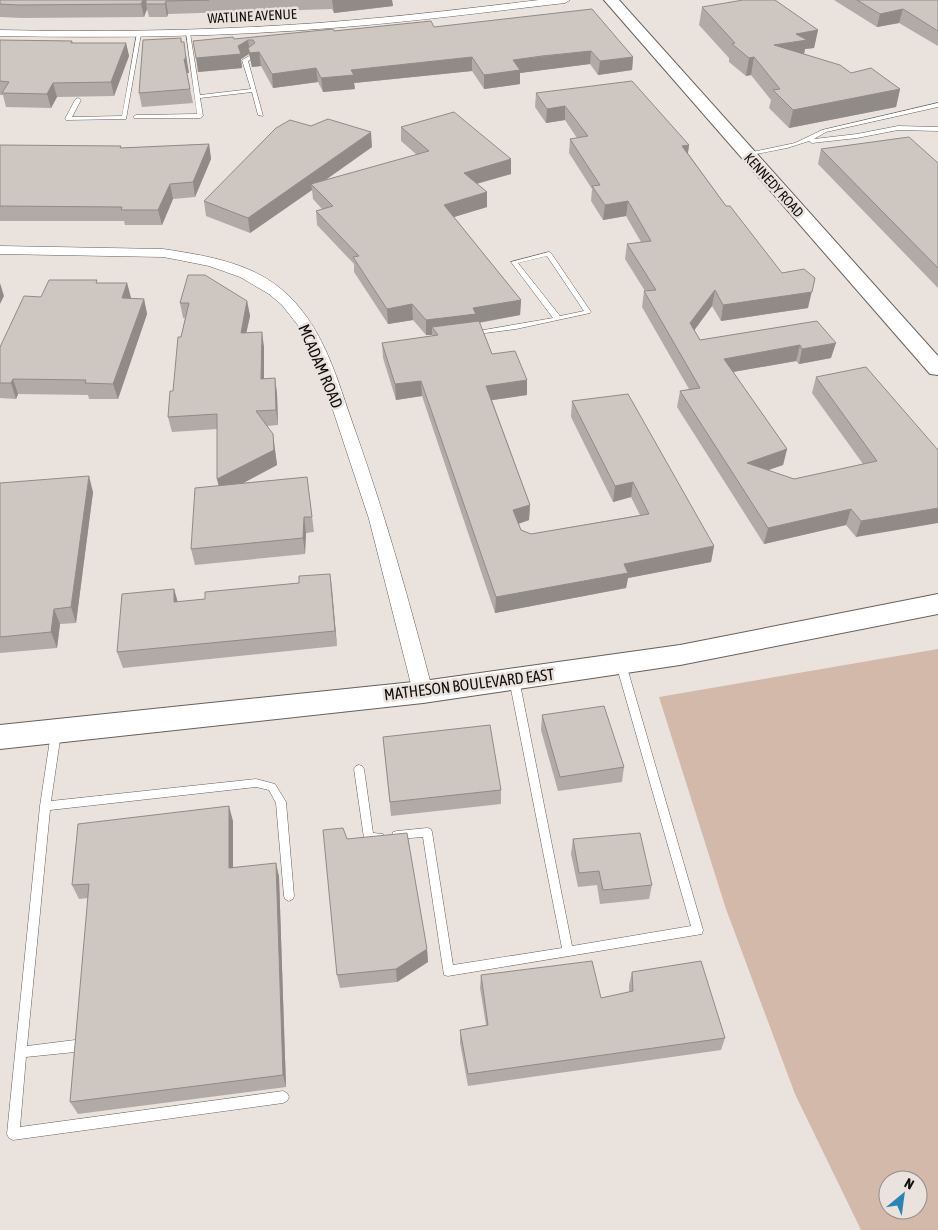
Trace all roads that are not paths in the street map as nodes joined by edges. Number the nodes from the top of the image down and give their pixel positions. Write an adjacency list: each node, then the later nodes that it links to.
1 (565, 0): 3 (street, WATLINE AVENUE)
2 (611, 0): 19 (main road, KENNEDY ROAD)
3 (188, 33): 5 (street, WATLINE AVENUE); 6 (lane)
4 (0, 34): 5 (street, WATLINE AVENUE)
5 (139, 34): 9 (lane)
6 (189, 44): 7 (lane); 12 (lane)
7 (199, 44)
8 (126, 50): 9 (lane)
9 (136, 50): 13 (lane)
10 (253, 56): 11 (lane)
11 (253, 90): 12 (lane); 15 (lane)
12 (198, 98): 16 (lane)
13 (78, 100)
14 (938, 105): 18 (lane)
15 (261, 114)
16 (136, 117)
17 (938, 129): 18 (lane)
18 (809, 141): 19 (lane)
19 (746, 154): 23 (main road, KENNEDY ROAD)
20 (0, 250): 27 (street, MCADAM ROAD)
21 (558, 319): 21 (lane); 22 (lane)
22 (464, 335)
23 (938, 370)
24 (936, 602): 25 (main road, MATHESON BOULEVARD EAST)
25 (621, 664): 26 (main road, MATHESON BOULEVARD EAST); 33 (lane)
26 (514, 679): 27 (main road, MATHESON BOULEVARD EAST); 33 (lane)
27 (424, 692): 28 (main road, MATHESON BOULEVARD EAST)
28 (56, 731): 29 (main road, MATHESON BOULEVARD EAST); 31 (lane)
29 (0, 737)
30 (359, 769): 33 (lane)
31 (45, 806): 32 (lane); 35 (lane)
32 (289, 896)
33 (568, 952)
34 (75, 1046): 35 (lane)
35 (21, 1052): 36 (lane)
36 (283, 1097)

